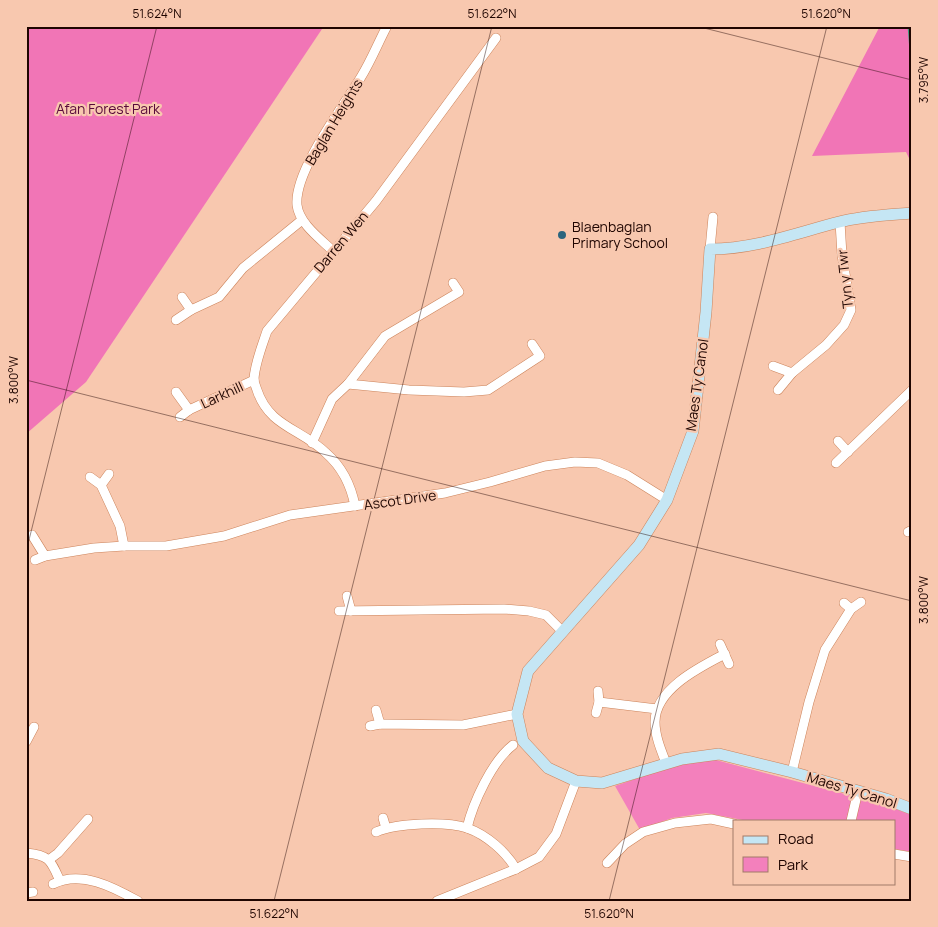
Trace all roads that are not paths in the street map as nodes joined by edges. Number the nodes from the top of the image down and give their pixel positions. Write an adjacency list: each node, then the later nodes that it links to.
1 (387, 26): 5 (street, Baglan Heights)
2 (496, 38): 8 (street, Darren Wen)
3 (912, 213): 6 (street)
4 (714, 217): 7 (street, Maes Ty Canol)
5 (302, 220): 8 (street); 11 (street)
6 (840, 222): 7 (street); 15 (street, Tyn y Twr)
7 (710, 249): 30 (street, Maes Ty Canol)
8 (334, 252): 16 (street, Darren Wen)
9 (453, 283): 17 (street)
10 (182, 297): 11 (street)
11 (191, 310): 12 (street)
12 (176, 320)
13 (532, 344): 17 (street)
14 (773, 366): 15 (street)
15 (792, 373): 18 (street, Tyn y Twr)
16 (254, 380): 21 (street, Larkhill); 24 (street, Darren Wen)
17 (348, 384): 24 (street)
18 (778, 390)
19 (912, 390): 25 (street)
20 (176, 392): 21 (street, Larkhill)
21 (189, 410): 22 (street, Larkhill)
22 (180, 418)
23 (838, 441): 25 (street)
24 (312, 443): 31 (street, Darren Wen)
25 (848, 452): 26 (street)
26 (836, 463)
27 (109, 474): 29 (street)
28 (90, 477): 29 (street)
29 (101, 485): 33 (street)
30 (667, 500): 31 (street, Ascot Drive); 40 (street, Maes Ty Canol)
31 (355, 506): 33 (street, Ascot Drive)
32 (32, 535): 34 (street)
33 (124, 546): 34 (street, Ascot Drive)
34 (45, 556): 35 (street, Ascot Drive)
35 (35, 560)
36 (347, 596): 39 (street)
37 (861, 602): 56 (street, Maes Ty Canol)
38 (339, 611): 39 (street)
39 (351, 611): 40 (street)
40 (563, 632): 49 (street, Maes Ty Canol)
41 (720, 644): 42 (street)
42 (725, 654): 43 (street); 46 (street)
43 (729, 664)
44 (598, 691): 45 (street)
45 (599, 702): 46 (street); 48 (street)
46 (657, 709): 55 (street)
47 (376, 710): 50 (street)
48 (596, 713)
49 (517, 714): 50 (street); 57 (street, Maes Ty Canol)
50 (380, 724): 51 (street)
51 (370, 726)
52 (34, 727): 53 (street)
53 (26, 742)
54 (512, 750): 65 (street)
55 (666, 764): 56 (street, Maes Ty Canol); 57 (street, Maes Ty Canol)
56 (792, 772): 58 (street, Maes Ty Canol)
57 (576, 781): 72 (street)
58 (858, 791): 59 (street, Maes Ty Canol); 62 (street)
59 (912, 809)
60 (383, 818): 64 (street)
61 (88, 819): 70 (street)
62 (851, 820)
63 (733, 824): 71 (street)
64 (386, 828): 65 (street); 66 (street)
65 (467, 828): 72 (street)
66 (376, 832)
67 (26, 853): 70 (street)
68 (896, 854): 69 (street)
69 (912, 857)
70 (50, 859): 73 (street)
71 (607, 863)
72 (516, 869): 74 (street)
73 (138, 901)
74 (437, 901)

